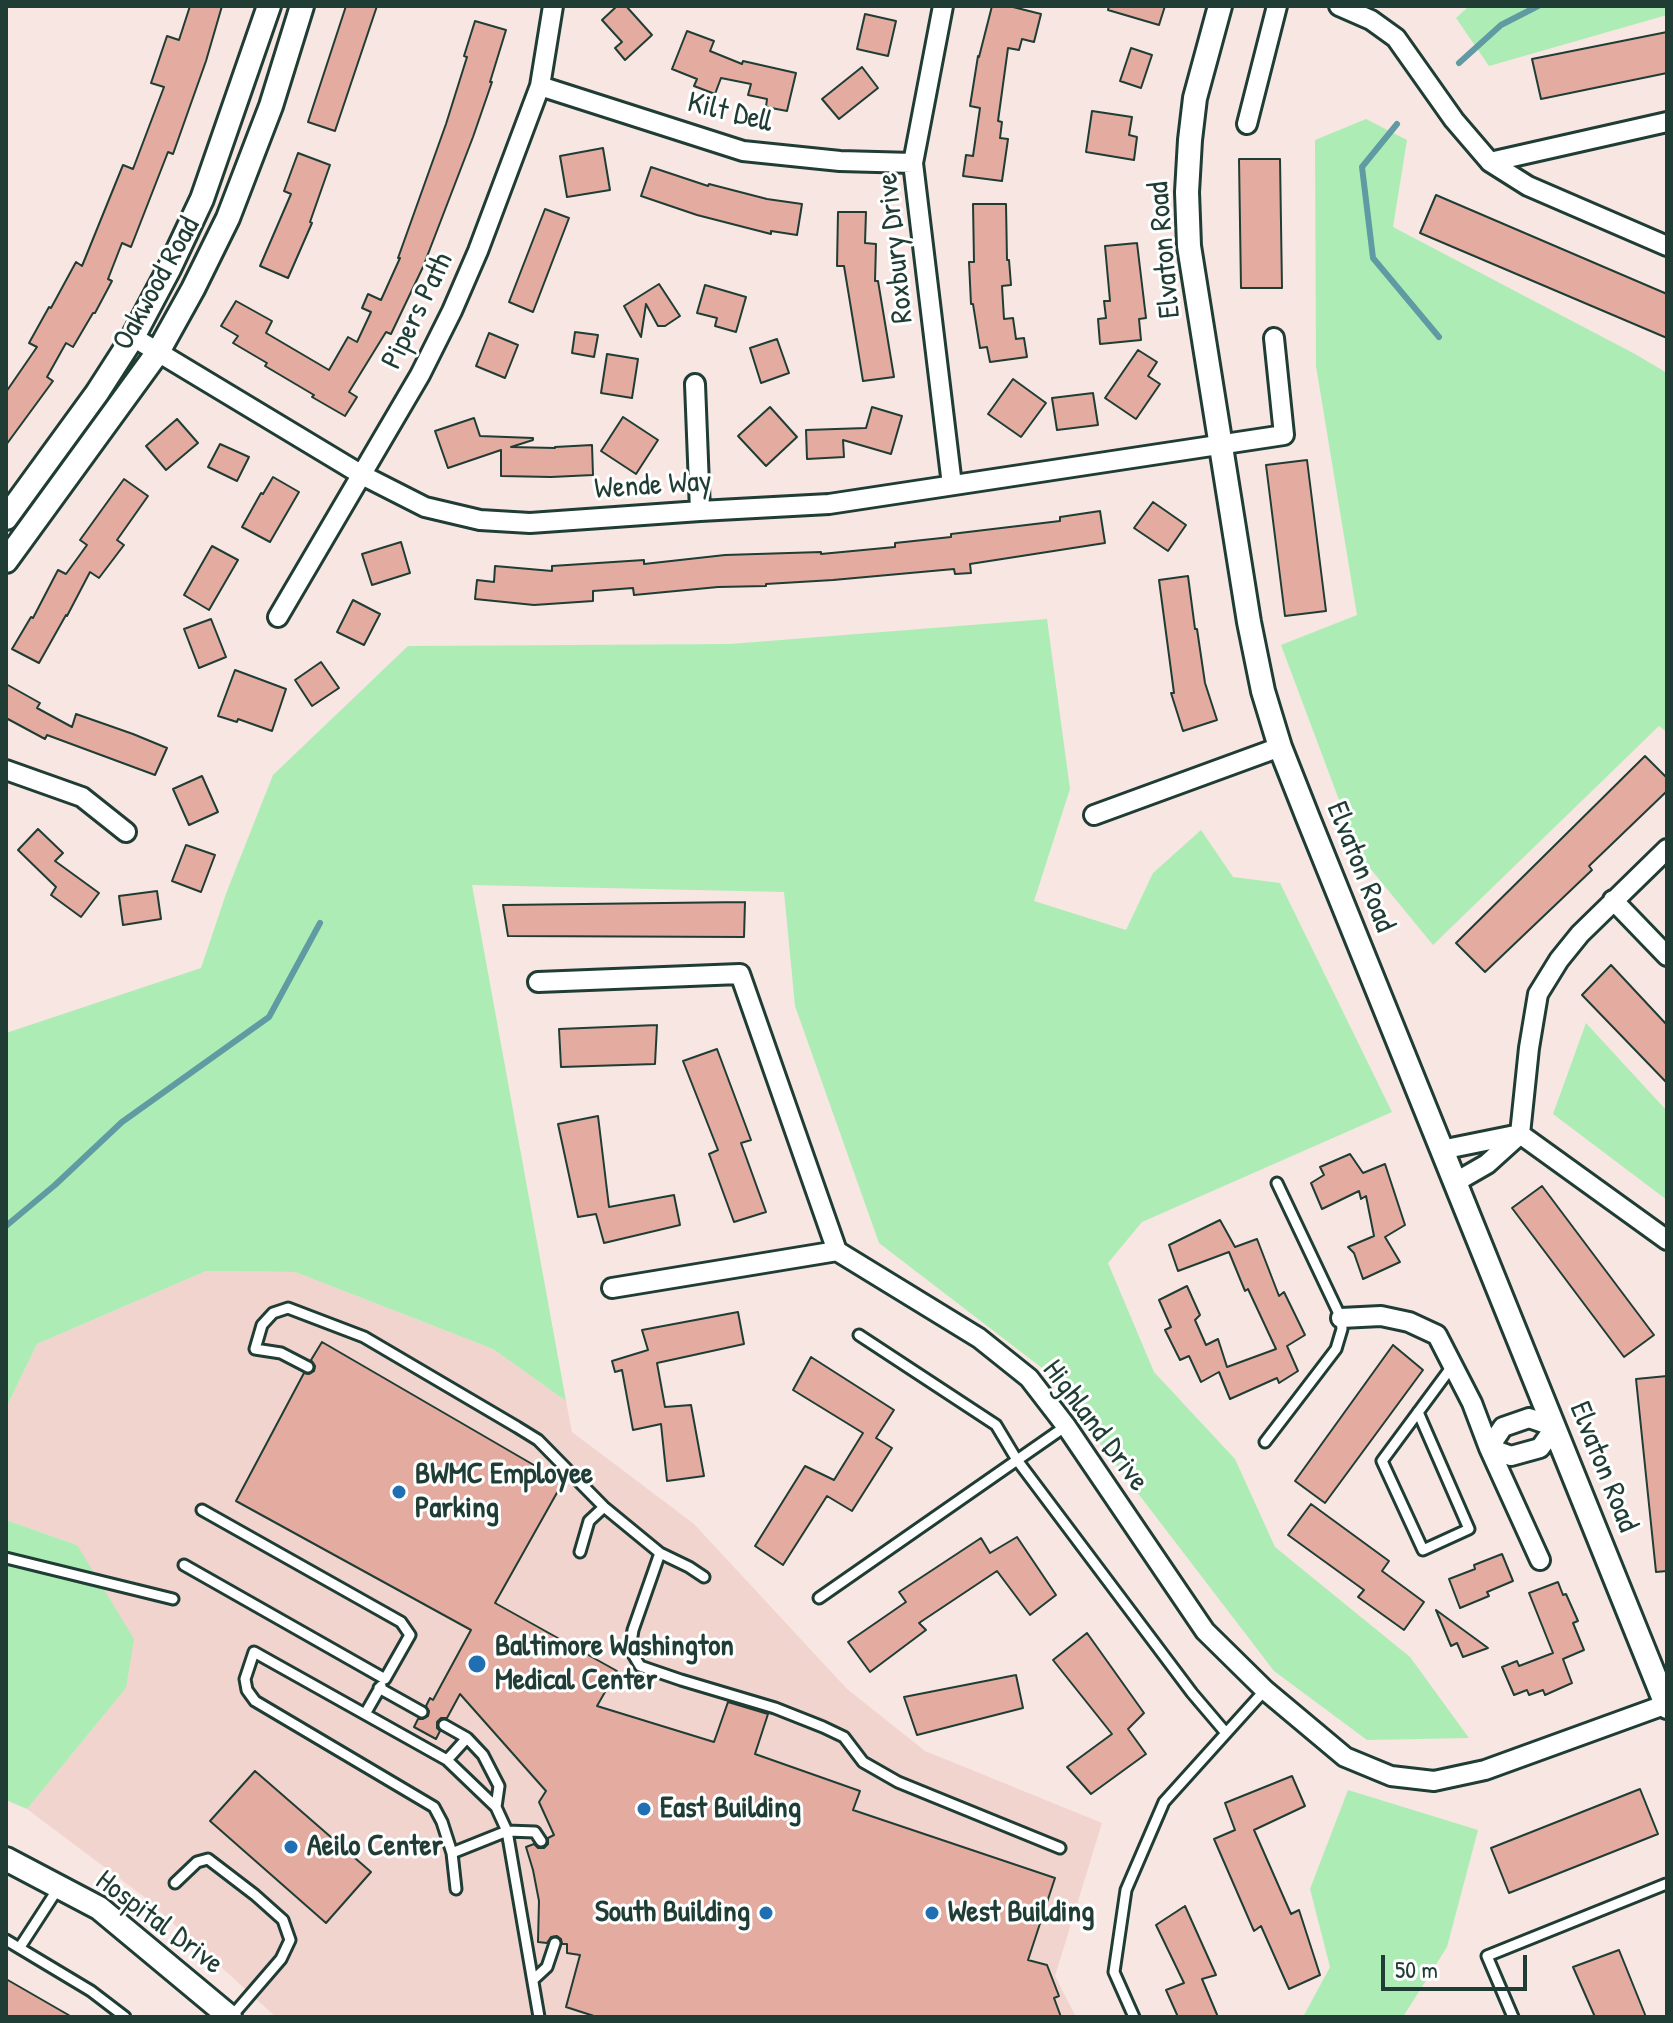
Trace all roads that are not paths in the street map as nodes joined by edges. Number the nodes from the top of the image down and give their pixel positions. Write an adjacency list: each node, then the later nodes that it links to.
1 (269, 6): 14 (street, Oakwood Road)
2 (302, 6): 16 (street, Oakwood Road)
3 (553, 6): 8 (street, Pipers Path)
4 (943, 6): 12 (street, Roxbury Drive)
5 (1220, 6): 18 (street, Elvaton Road)
6 (1277, 6): 10 (street)
7 (1339, 6): 11 (street)
8 (540, 86): 12 (street, Kilt Dell); 19 (street, Pipers Path)
9 (1667, 122): 11 (street)
10 (1247, 124)
11 (1490, 162): 13 (street)
12 (913, 163): 20 (street, Roxbury Drive)
13 (1667, 246)
14 (133, 337): 16 (street, Wende Way); 22 (street, Oakwood Road)
15 (1274, 338): 18 (street, Wende Way)
16 (158, 352): 19 (street, Wende Way); 23 (street, Oakwood Road)
17 (695, 384): 21 (street)
18 (1220, 445): 20 (street, Wende Way); 25 (street, Elvaton Road)
19 (362, 475): 21 (street, Wende Way); 24 (street, Pipers Path)
20 (952, 485): 21 (street, Wende Way)
21 (700, 511)
22 (6, 518)
23 (6, 561)
24 (278, 617)
25 (1280, 747): 27 (street); 34 (street, Elvaton Road)
26 (6, 770): 28 (street)
27 (1094, 815)
28 (126, 832)
29 (1667, 849): 30 (street)
30 (1613, 900): 31 (street); 33 (street)
31 (1667, 956)
32 (538, 982): 38 (street)
33 (1520, 1134): 34 (street); 36 (street); 37 (street)
34 (1441, 1150): 36 (street, Elvaton Road)
35 (1277, 1183): 40 (lane)
36 (1454, 1183): 46 (street, Elvaton Road)
37 (1667, 1240)
38 (837, 1251): 39 (street); 45 (street, Highland Drive)
39 (612, 1288)
40 (1341, 1318): 42 (street); 47 (lane)
41 (859, 1335): 49 (lane)
42 (1453, 1365): 44 (lane); 48 (street)
43 (308, 1367): 50 (lane)
44 (1418, 1412): 44 (lane)
45 (1066, 1426): 49 (lane); 61 (street, Highland Drive)
46 (1555, 1427): 48 (street); 48 (street); 62 (street, Elvaton Road)
47 (1265, 1442)
48 (1489, 1448): 55 (street)
49 (1017, 1460): 58 (lane); 66 (lane)
50 (604, 1507): 52 (lane); 53 (lane)
51 (202, 1510): 60 (lane)
52 (580, 1552)
53 (660, 1553): 57 (lane); 72 (lane)
54 (6, 1558): 59 (lane)
55 (1540, 1560)
56 (184, 1565): 60 (lane)
57 (704, 1577)
58 (819, 1598)
59 (173, 1599)
60 (382, 1684): 63 (lane); 64 (lane)
61 (1265, 1690): 62 (street, Highland Drive); 66 (lane)
62 (1667, 1705)
63 (422, 1712)
64 (365, 1714): 68 (lane); 73 (lane)
65 (444, 1725): 67 (lane)
66 (1226, 1733): 86 (lane)
67 (467, 1738): 68 (lane); 69 (lane)
68 (447, 1760): 69 (lane)
69 (496, 1807): 70 (lane)
70 (507, 1831): 71 (lane); 73 (lane); 82 (lane)
71 (541, 1841)
72 (1060, 1848)
73 (452, 1853): 78 (lane)
74 (6, 1859): 77 (street, Hospital Drive)
75 (175, 1883): 84 (lane)
76 (1666, 1884): 87 (lane)
77 (59, 1887): 81 (lane); 84 (street, Hospital Drive)
78 (456, 1889)
79 (6, 1940): 81 (lane)
80 (555, 1943): 82 (lane)
81 (20, 1947): 83 (lane)
82 (533, 1980): 85 (lane)
83 (125, 2017)
84 (231, 2017)
85 (539, 2017)
86 (1134, 2017)
87 (1513, 2017)

